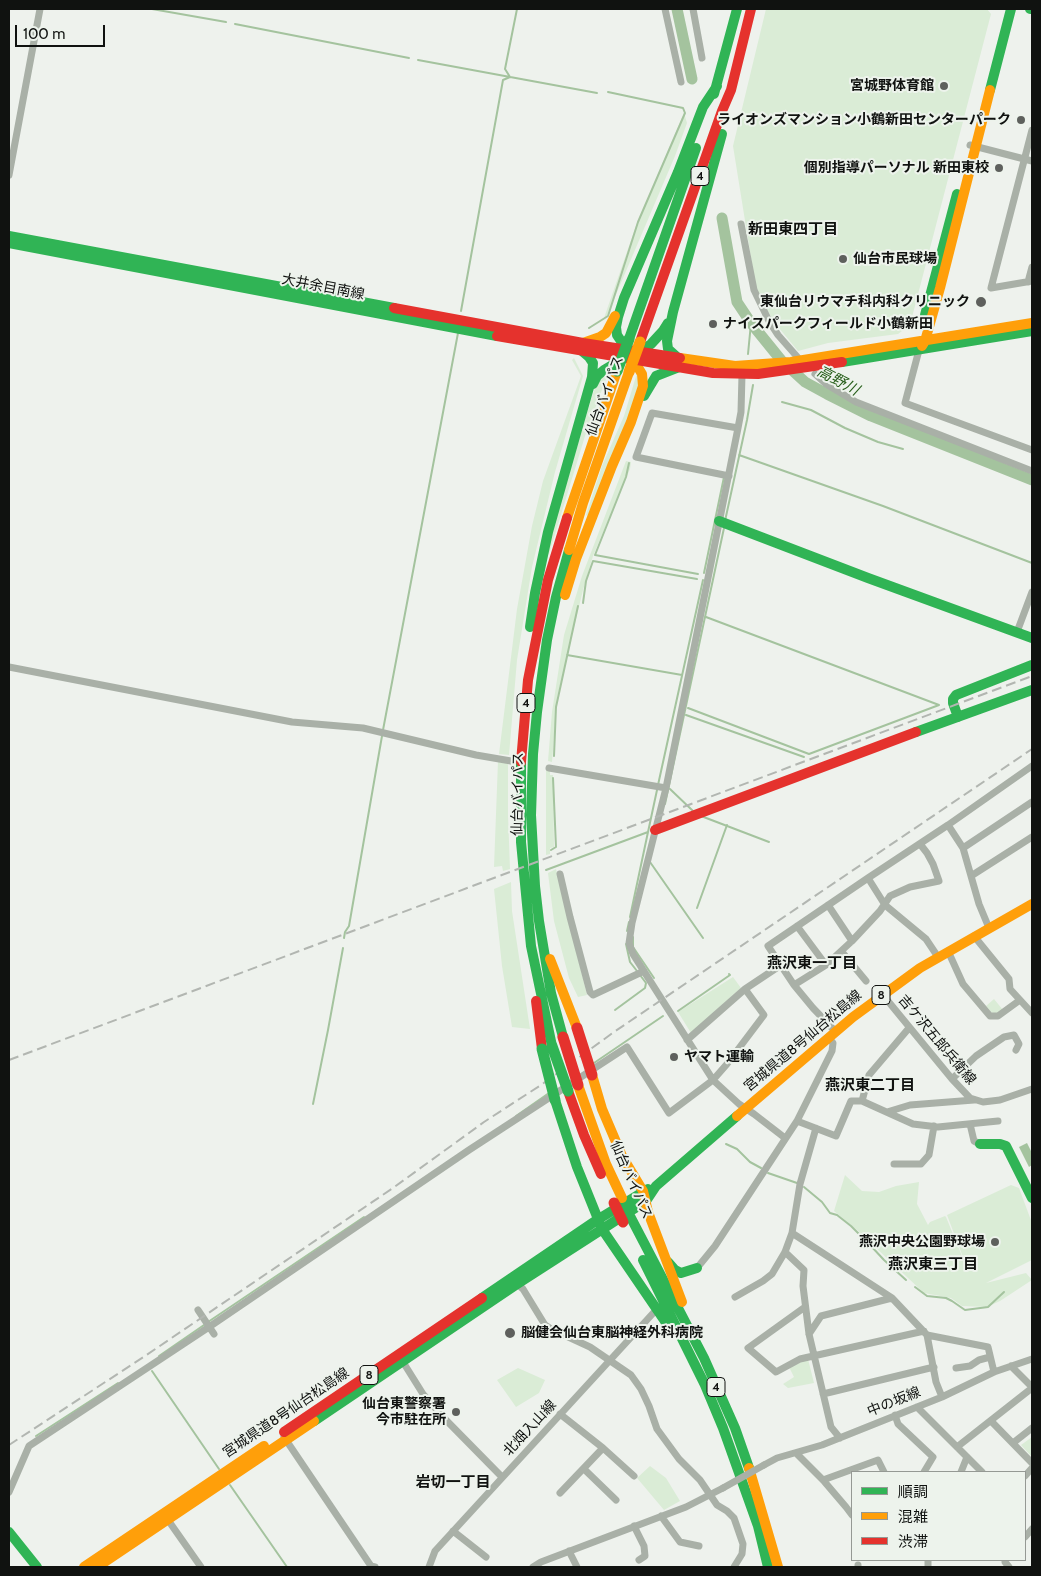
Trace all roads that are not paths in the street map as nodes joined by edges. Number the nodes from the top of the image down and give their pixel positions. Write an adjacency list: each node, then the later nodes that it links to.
1 (40, 9): 16 (street)
2 (665, 9): 9 (street)
3 (692, 9): 8 (street)
4 (737, 9): 10 (main road, 仙台バイパス / 4)
5 (751, 9): 11 (main road, 仙台バイパス / 4)
6 (1004, 9): 13 (main road)
7 (1011, 9): 13 (main road)
8 (702, 58)
9 (681, 82)
10 (717, 86): 22 (main road); 28 (main road, 仙台バイパス / 4)
11 (731, 90): 23 (main road); 28 (main road, 仙台バイパス / 4)
12 (1032, 130): 14 (street)
13 (973, 146): 14 (street); 26 (main road)
14 (1024, 159): 15 (street); 21 (street)
15 (1032, 161)
16 (9, 174)
17 (741, 224): 30 (street)
18 (9, 236): 27 (main road)
19 (9, 243): 27 (main road, 大井余目南線)
20 (1032, 267): 21 (street)
21 (1030, 281)
22 (624, 298): 27 (main road); 28 (main road)
23 (674, 312): 28 (main road); 29 (main road)
24 (1032, 323): 26 (main road)
25 (1032, 331): 26 (main road)
26 (921, 344): 30 (main road); 38 (street)
27 (583, 347): 28 (main road); 35 (main road)
28 (632, 351): 29 (main road); 32 (main road, 仙台バイパス / 4, bridge); 35 (main road); 36 (main road)
29 (678, 363): 31 (main road); 34 (main road); 36 (main road)
30 (797, 364): 31 (main road)
31 (771, 368): 34 (main road)
32 (623, 372): 47 (main road, 仙台バイパス / 4); 48 (main road, 仙台バイパス / 4)
33 (815, 374): 39 (street)
34 (742, 375): 37 (street)
35 (588, 393): 47 (main road)
36 (631, 422): 48 (main road)
37 (738, 428): 40 (street); 40 (street)
38 (1032, 450)
39 (1032, 470)
40 (728, 476): 41 (street)
41 (722, 523): 43 (main road); 54 (street)
42 (1032, 592): 43 (street)
43 (1017, 632): 44 (main road)
44 (1032, 638)
45 (1032, 665): 50 (main road)
46 (9, 667): 51 (street)
47 (528, 680): 86 (main road, 仙台バイパス / 4)
48 (541, 681): 71 (main road, 仙台バイパス / 4)
49 (1032, 690): 50 (main road)
50 (958, 717): 57 (main road)
51 (511, 761)
52 (548, 768): 54 (street)
53 (1031, 769): 56 (street)
54 (666, 788): 57 (street)
55 (1032, 802): 60 (street)
56 (948, 825): 59 (street); 60 (street)
57 (657, 830): 76 (street)
58 (1032, 837): 62 (street)
59 (920, 844): 63 (street); 65 (street)
60 (963, 848): 62 (street)
61 (560, 874): 76 (street)
62 (971, 876): 68 (street)
63 (868, 878): 64 (street); 65 (street)
64 (828, 905): 67 (street); 70 (street)
65 (884, 905): 70 (street); 73 (street)
66 (1031, 906): 68 (main road, 宮城県道8号仙台松島線 / 8)
67 (797, 926): 74 (street); 75 (street)
68 (989, 928): 69 (main road, 宮城県道8号仙台松島線 / 8)
69 (974, 936): 73 (main road, 宮城県道8号仙台松島線 / 8); 81 (street)
70 (852, 941): 72 (street)
71 (543, 944): 90 (main road, 仙台バイパス / 4, bridge); 104 (main road, bridge)
72 (842, 952): 75 (street); 77 (street)
73 (943, 954): 80 (main road, 宮城県道8号仙台松島線 / 8); 81 (street)
74 (781, 965): 78 (street); 79 (street)
75 (826, 965): 78 (street)
76 (640, 973): 85 (street)
77 (866, 982)
78 (794, 986): 84 (street)
79 (745, 989): 85 (street); 89 (street)
80 (883, 995): 83 (street, 吉ケ沢五郎兵衛線); 84 (main road, 宮城県道8号仙台松島線 / 8)
81 (1020, 1000): 82 (street)
82 (1032, 1013)
83 (909, 1028): 88 (street, 吉ケ沢五郎兵衛線); 93 (street)
84 (832, 1034): 94 (main road, 宮城県道8号仙台松島線 / 8); 96 (street)
85 (688, 1040): 89 (street)
86 (547, 1048): 90 (main road, 仙台バイパス / 4, bridge); 106 (main road, bridge)
87 (1016, 1050): 88 (street)
88 (952, 1079): 92 (street, 吉ケ沢五郎兵衛線)
89 (713, 1080): 94 (street); 118 (street)
90 (573, 1088): 126 (main road, 仙台バイパス / 4)
91 (1032, 1089): 92 (street, 吉ケ沢五郎兵衛線)
92 (974, 1100): 95 (street)
93 (862, 1101): 95 (street); 100 (street)
94 (746, 1109): 101 (street); 104 (main road, 宮城県道8号仙台松島線 / 8)
95 (887, 1112): 99 (street)
96 (796, 1121): 100 (street); 101 (street)
97 (998, 1121): 98 (street)
98 (970, 1124): 99 (street); 102 (street)
99 (934, 1126): 103 (street)
100 (816, 1128): 107 (street)
101 (785, 1138): 110 (street)
102 (980, 1144): 105 (main road)
103 (894, 1164)
104 (644, 1196): 106 (main road, 宮城県道8号仙台松島線 / 8); 109 (main road)
105 (1032, 1198)
106 (600, 1225): 111 (main road, 宮城県道8号仙台松島線 / 8); 117 (main road)
107 (792, 1233): 108 (street); 114 (street)
108 (785, 1252): 113 (street); 115 (street)
109 (668, 1262): 110 (main road); 112 (main road)
110 (698, 1268): 112 (main road)
111 (515, 1281): 125 (street); 127 (main road, 宮城県道8号仙台松島線 / 8); 140 (main road, 宮城県道8号仙台松島線 / 8)
112 (678, 1291): 126 (main road)
113 (735, 1297)
114 (892, 1298): 119 (street); 121 (street)
115 (805, 1307): 121 (street); 122 (street)
116 (198, 1310): 118 (street)
117 (656, 1310): 125 (street, 北畑入山線); 126 (main road)
118 (207, 1324): 120 (street); 156 (street)
119 (926, 1333): 122 (street); 123 (street); 129 (street)
120 (214, 1334)
121 (809, 1334): 122 (street)
122 (815, 1356): 133 (street)
123 (990, 1357): 130 (street); 131 (street)
124 (1032, 1359): 128 (street, 中の坂線)
125 (609, 1360): 136 (street, 北畑入山線); 158 (street)
126 (698, 1360): 179 (main road, 仙台バイパス / 4); 180 (main road, 仙台バイパス / 4)
127 (403, 1362): 140 (main road, 宮城県道8号仙台松島線 / 8); 154 (street)
128 (1011, 1366): 131 (street, 中の坂線); 132 (street)
129 (934, 1367): 133 (street); 134 (street)
130 (956, 1368)
131 (994, 1372): 134 (street, 中の坂線)
132 (1032, 1387): 138 (street)
133 (823, 1394): 141 (street)
134 (942, 1397): 135 (street, 中の坂線)
135 (916, 1407): 137 (street, 中の坂線); 143 (street)
136 (560, 1414): 144 (street); 154 (street, 北畑入山線)
137 (895, 1415): 141 (street, 中の坂線); 150 (street)
138 (991, 1421): 142 (street); 143 (street)
139 (1032, 1428): 142 (street)
140 (284, 1437): 162 (main road, 宮城県道8号仙台松島線 / 8); 171 (main road, 宮城県道8号仙台松島線 / 8); 174 (street)
141 (840, 1438): 145 (street, 中の坂線)
142 (1013, 1443): 147 (street)
143 (957, 1447): 146 (street)
144 (603, 1448): 148 (street); 153 (street)
145 (796, 1453): 155 (street); 158 (street, 中の坂線, bridge)
146 (967, 1457): 151 (street); 152 (street)
147 (1032, 1463)
148 (584, 1469): 157 (street); 159 (street)
149 (884, 1471): 155 (street)
150 (923, 1471)
151 (961, 1471)
152 (981, 1471)
153 (634, 1476)
154 (502, 1477): 164 (street, 北畑入山線)
155 (823, 1480): 160 (street)
156 (9, 1492)
157 (560, 1493)
158 (709, 1496): 161 (street); 178 (street)
159 (616, 1500)
160 (849, 1506)
161 (661, 1516): 163 (street); 166 (street)
162 (168, 1520): 172 (main road, 宮城県道8号仙台松島線 / 8); 173 (street)
163 (634, 1526): 167 (street); 169 (street)
164 (453, 1531): 168 (street); 175 (street, 北畑入山線)
165 (9, 1532): 170 (main road)
166 (699, 1546)
167 (569, 1551): 176 (street); 177 (street)
168 (486, 1557)
169 (638, 1560)
170 (37, 1567)
171 (84, 1567)
172 (97, 1567)
173 (201, 1567)
174 (374, 1567)
175 (429, 1567)
176 (533, 1567)
177 (577, 1567)
178 (734, 1567)
179 (768, 1567)
180 (778, 1567)

